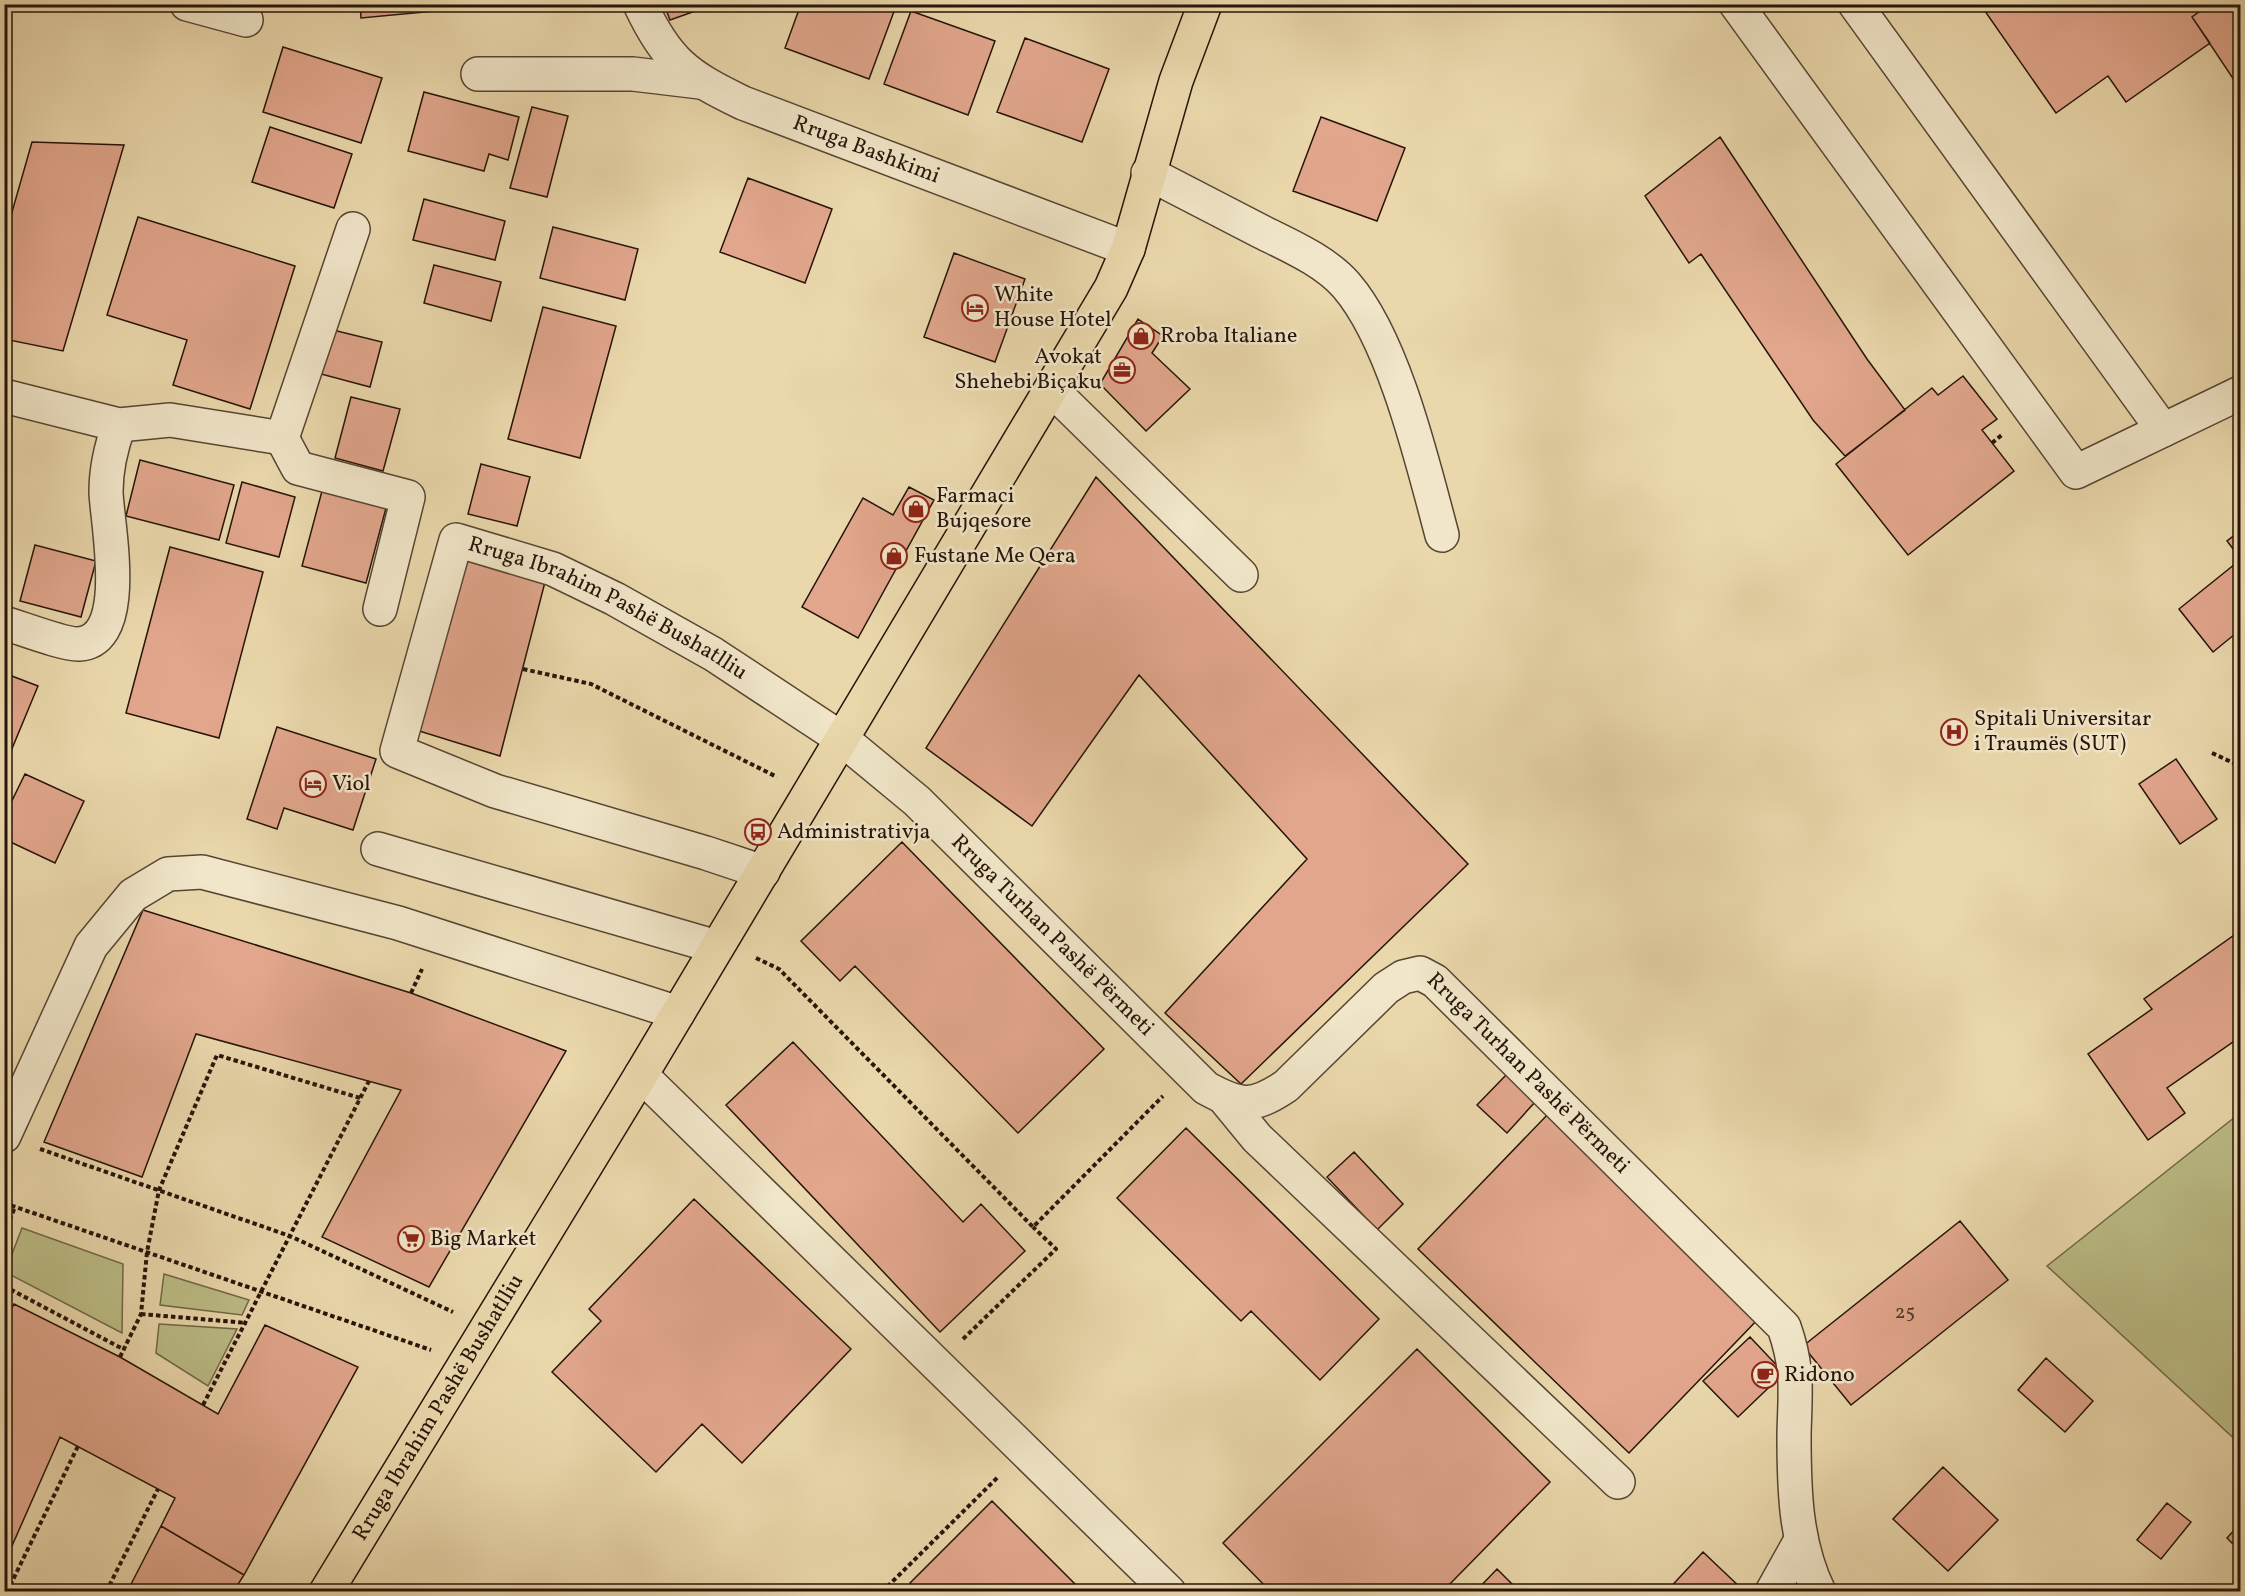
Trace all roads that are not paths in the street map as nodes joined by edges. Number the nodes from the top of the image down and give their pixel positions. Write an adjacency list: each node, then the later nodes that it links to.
1 (187, 4): 6 (street)
2 (640, 4): 8 (street, Rruga Bashkimi)
3 (1205, 4): 9 (main road, Rruga Ibrahim Pashë Bushatlliu)
4 (1736, 4): 16 (street)
5 (1855, 4): 16 (street)
6 (246, 20)
7 (478, 74): 8 (street)
8 (701, 82): 11 (street, Rruga Bashkimi)
9 (1148, 173): 11 (main road, Rruga Ibrahim Pashë Bushatlliu); 18 (street)
10 (353, 229): 17 (street)
11 (1128, 249): 12 (main road, Rruga Ibrahim Pashë Bushatlliu)
12 (1052, 390): 19 (street); 22 (main road, Rruga Ibrahim Pashë Bushatlliu)
13 (2241, 393): 16 (street)
14 (4, 396): 15 (street)
15 (118, 425): 17 (street); 21 (street)
16 (2163, 430)
17 (282, 438): 20 (street)
18 (1442, 535)
19 (1241, 575)
20 (380, 609)
21 (4, 623)
22 (843, 739): 24 (main road, Rruga Ibrahim Pashë Bushatlliu); 24 (street, Rruga Ibrahim Pashë Bushatlliu); 28 (street, Rruga Turhan Pashë Përmeti)
23 (378, 849): 25 (street)
24 (763, 872): 25 (main road, Rruga Ibrahim Pashë Bushatlliu)
25 (719, 945): 26 (main road, Rruga Ibrahim Pashë Bushatlliu)
26 (678, 1013): 27 (main road, Rruga Ibrahim Pashë Bushatlliu); 29 (street)
27 (641, 1075): 32 (main road, Rruga Ibrahim Pashë Bushatlliu); 33 (street)
28 (1226, 1099): 30 (street); 31 (street, Rruga Turhan Pashë Përmeti)
29 (4, 1136)
30 (1618, 1482)
31 (1801, 1540): 34 (street); 35 (street, Rruga Turhan Pashë Përmeti)
32 (326, 1592)
33 (1168, 1592)
34 (1773, 1592)
35 (1819, 1592)

